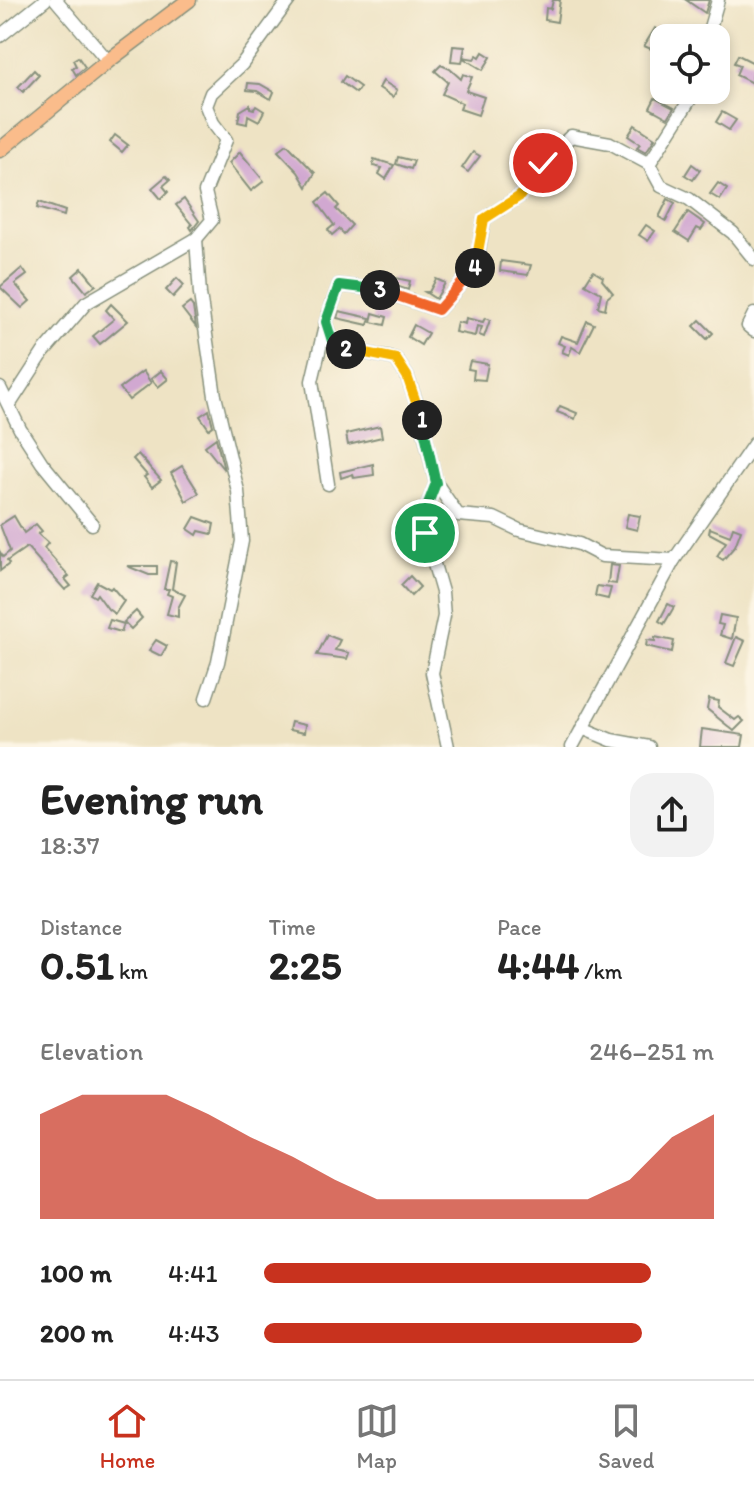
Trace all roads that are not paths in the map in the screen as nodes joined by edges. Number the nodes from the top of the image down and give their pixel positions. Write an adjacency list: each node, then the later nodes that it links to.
1 (45, 0): 7 (street)
2 (56, 0): 8 (street)
3 (189, 0): 8 (main road)
4 (289, 0): 12 (street)
5 (718, 0): 6 (street)
6 (711, 24)
7 (0, 36)
8 (108, 61): 10 (main road)
9 (687, 104): 11 (street)
10 (0, 150)
11 (649, 164): 13 (street); 15 (street)
12 (196, 239): 18 (street); 24 (street)
13 (754, 259)
14 (754, 314): 16 (street)
15 (326, 322): 20 (street); 21 (street)
16 (754, 331)
17 (0, 388): 18 (street)
18 (10, 404): 22 (street)
19 (754, 444): 23 (street)
20 (436, 483): 23 (street); 26 (street)
21 (328, 484)
22 (92, 524)
23 (674, 560): 25 (street)
24 (206, 698)
25 (582, 728): 27 (street); 28 (street)
26 (448, 747)
27 (572, 747)
28 (649, 747)

